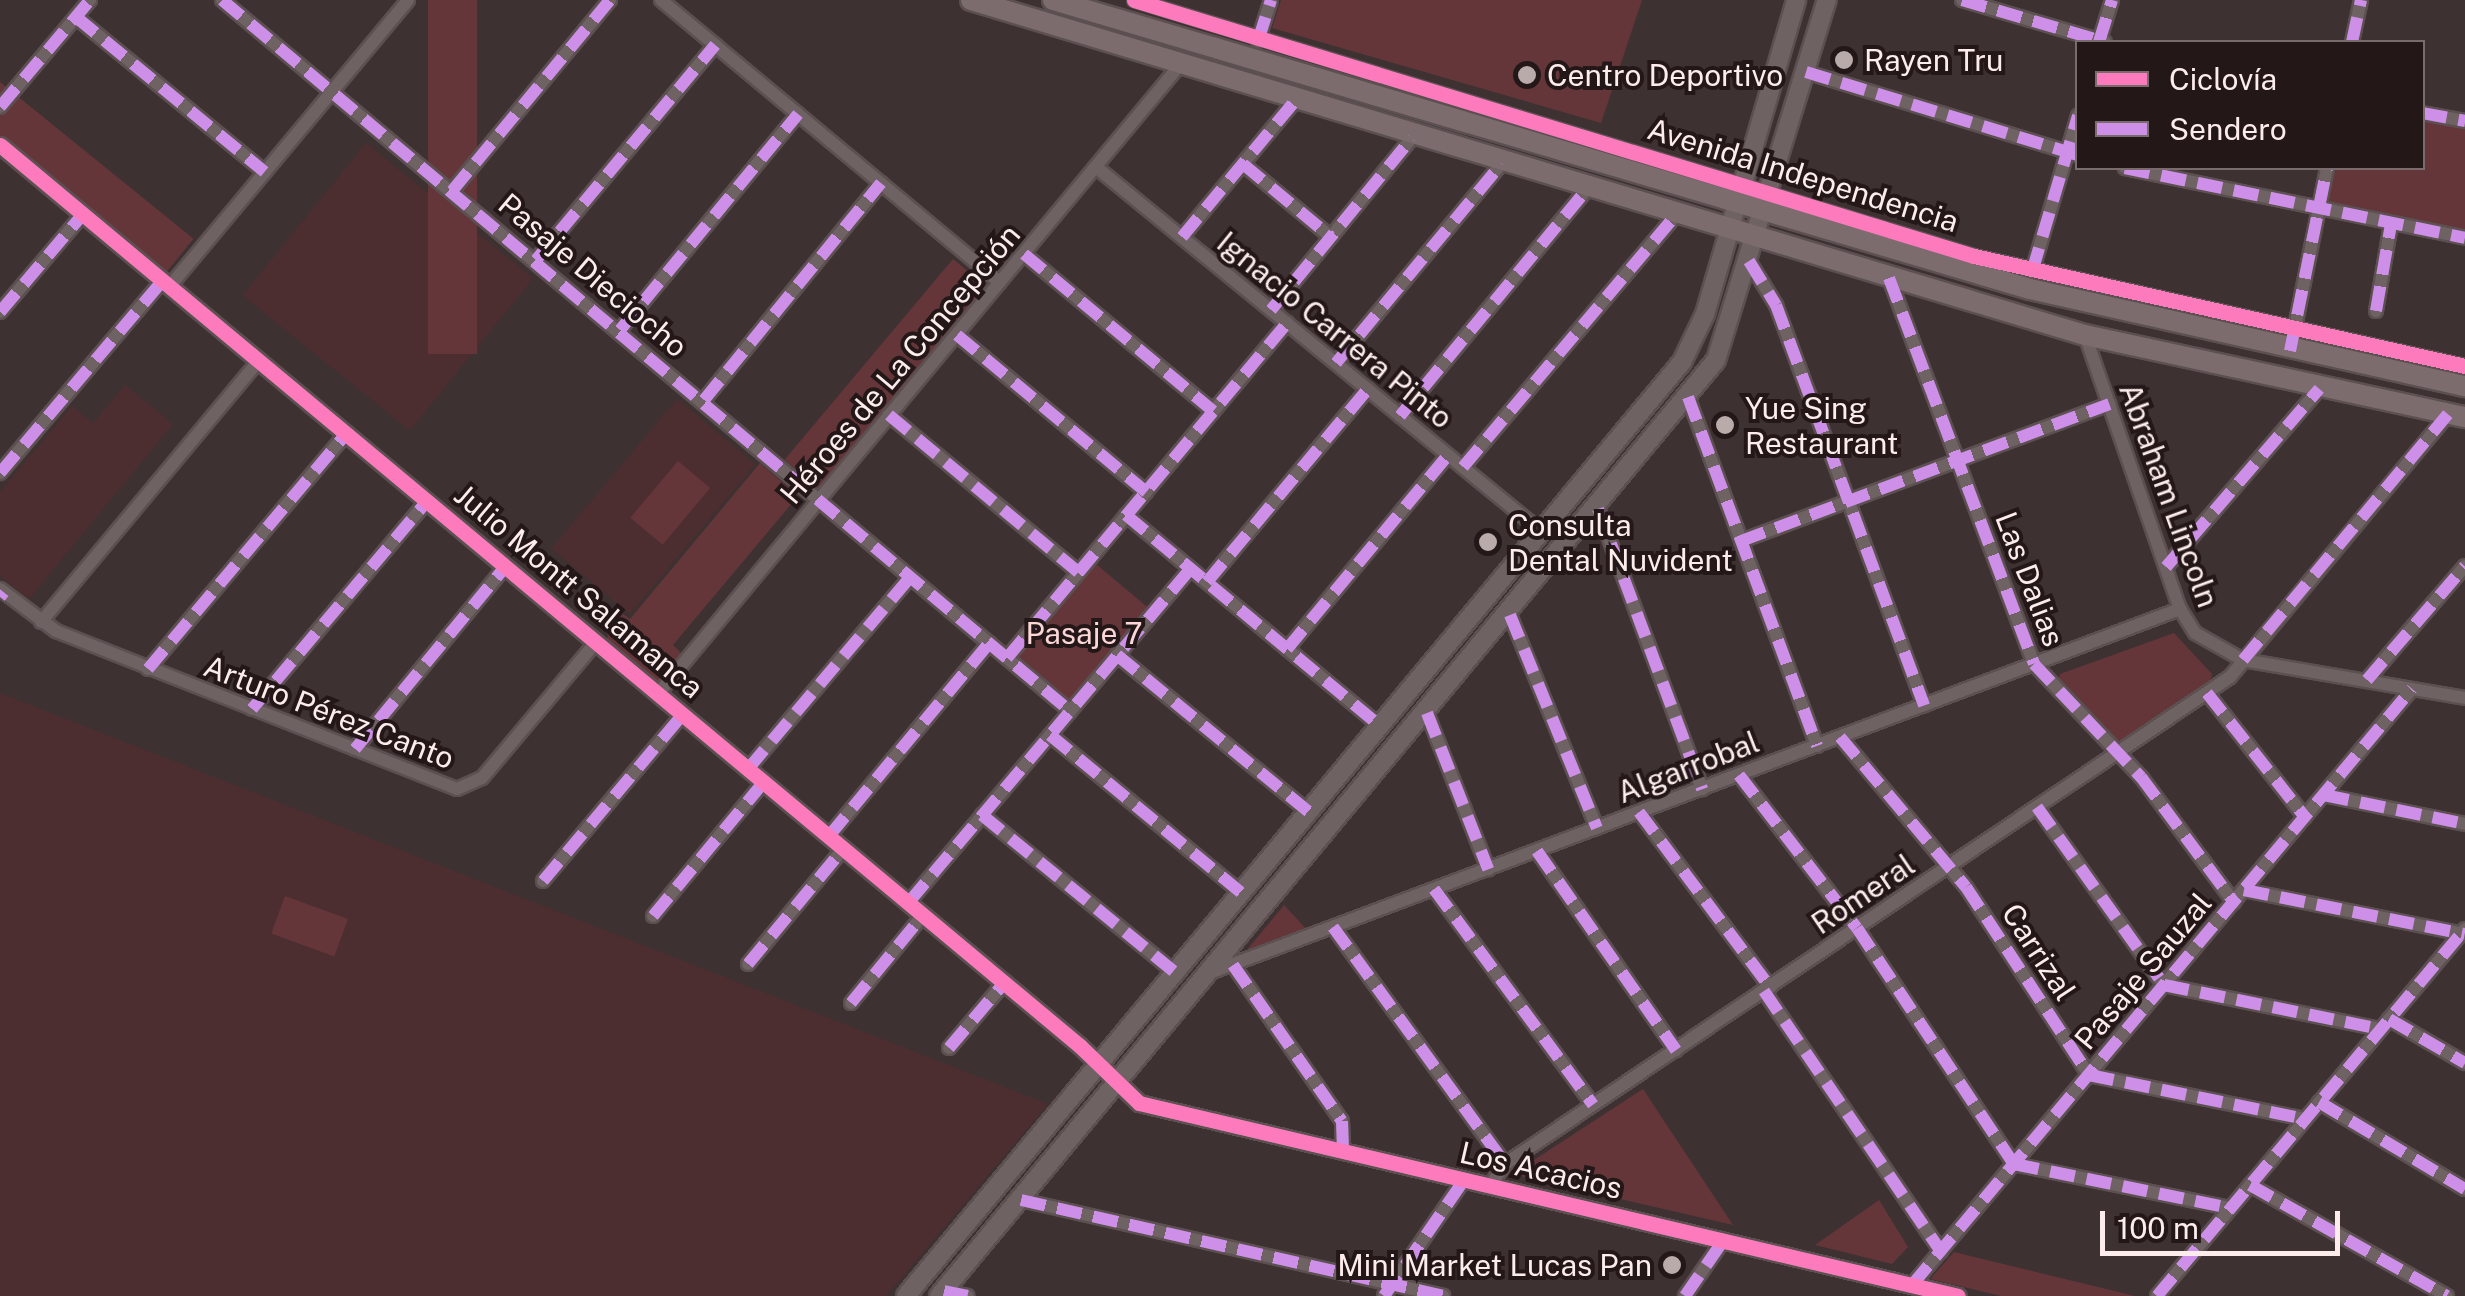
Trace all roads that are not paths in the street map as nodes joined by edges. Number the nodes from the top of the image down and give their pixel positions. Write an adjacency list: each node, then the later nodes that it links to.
1 (90, 0): 15 (street)
2 (222, 0): 25 (street, Pasaje Dieciocho)
3 (408, 0): 25 (street)
4 (610, 0): 42 (street)
5 (661, 0): 21 (street)
6 (971, 0): 23 (main road)
7 (1052, 0): 43 (main road, Avenida Independencia)
8 (1134, 0): 20 (street, Avenida Independencia)
9 (1271, 0): 20 (street)
10 (1796, 0): 16 (main road)
11 (1827, 0): 22 (main road)
12 (1962, 0): 17 (street)
13 (2112, 0): 18 (street)
14 (2360, 0): 19 (street)
15 (76, 16): 27 (street); 39 (street)
16 (1785, 38): 22 (main road); 43 (main road)
17 (2094, 40)
18 (2102, 40)
19 (2352, 40)
20 (1258, 41): 43 (street, Avenida Independencia)
21 (715, 45): 28 (street); 55 (street)
22 (1813, 46): 24 (main road)
23 (1179, 66): 26 (main road); 36 (street, Héroes de La Concepción)
24 (1806, 72): 33 (street); 44 (main road)
25 (332, 91): 39 (street); 42 (street, Pasaje Dieciocho)
26 (1294, 102): 31 (main road); 34 (street)
27 (0, 107)
28 (798, 114): 40 (street); 65 (street)
29 (2425, 114): 30 (street)
30 (2465, 121)
31 (1412, 138): 35 (main road); 51 (street)
32 (0, 146): 46 (street, Julio Montt Salamanca)
33 (2072, 154): 57 (street)
34 (1242, 164): 50 (street); 51 (street)
35 (1501, 164): 41 (main road); 70 (street)
36 (1096, 167): 50 (street, Ignacio Carrera Pinto); 54 (street, Héroes de La Concepción)
37 (2134, 170): 45 (street)
38 (2327, 170): 45 (street)
39 (266, 172): 60 (street)
40 (881, 183): 59 (street); 76 (street)
41 (1588, 189): 47 (main road); 80 (street)
42 (452, 191): 55 (street, Pasaje Dieciocho)
43 (1740, 195): 44 (main road, Avenida Independencia); 49 (main road)
44 (1767, 202): 53 (main road); 57 (street, Avenida Independencia); 68 (main road, Avenida Independencia)
45 (2318, 210): 48 (street); 68 (street)
46 (83, 214): 60 (street, Julio Montt Salamanca); 63 (street)
47 (1676, 215): 49 (main road); 85 (street)
48 (2391, 224): 52 (street); 62 (street)
49 (1729, 232): 53 (main road); 93 (main road)
50 (1182, 237): 61 (street, Ignacio Carrera Pinto)
51 (1331, 237): 61 (street)
52 (2465, 238)
53 (1756, 239): 56 (main road); 58 (main road)
54 (1024, 254): 59 (street, Héroes de La Concepción); 78 (street)
55 (536, 260): 65 (street, Pasaje Dieciocho)
56 (1749, 261): 75 (main road); 90 (street)
57 (2032, 272): 68 (street, Avenida Independencia)
58 (1889, 278): 67 (main road); 84 (street, Las Dalias)
59 (1000, 282): 66 (street, Héroes de La Concepción)
60 (166, 283): 69 (street, Julio Montt Salamanca); 86 (street)
61 (1271, 310): 64 (street, Ignacio Carrera Pinto)
62 (2376, 311)
63 (0, 312)
64 (1287, 323): 70 (street, Ignacio Carrera Pinto); 78 (street)
65 (620, 330): 76 (street, Pasaje Dieciocho)
66 (956, 335): 79 (street, Héroes de La Concepción); 87 (street)
67 (2085, 335): 73 (main road); 77 (street, Abraham Lincoln)
68 (2292, 341): 71 (street, Avenida Independencia); 72 (main road, Avenida Independencia)
69 (258, 360): 82 (street, Julio Montt Salamanca); 105 (street)
70 (1336, 363): 74 (street, Ignacio Carrera Pinto)
71 (2465, 366)
72 (2465, 386)
73 (2319, 388): 81 (main road); 97 (street)
74 (1368, 389): 80 (street, Ignacio Carrera Pinto); 101 (street)
75 (1688, 397): 91 (main road); 94 (street)
76 (704, 400): 88 (street, Pasaje Dieciocho)
77 (2109, 404): 84 (street); 97 (street, Abraham Lincoln)
78 (1213, 411): 87 (street)
79 (890, 416): 88 (street, Héroes de La Concepción); 99 (street)
80 (1400, 416): 83 (street, Ignacio Carrera Pinto)
81 (2456, 416): 111 (street, Romeral)
82 (346, 434): 89 (street, Julio Montt Salamanca); 113 (street)
83 (1448, 455): 85 (street, Ignacio Carrera Pinto); 108 (street)
84 (1957, 460): 90 (street); 112 (street, Las Dalias)
85 (1463, 467): 93 (street, Ignacio Carrera Pinto)
86 (0, 474)
87 (1146, 492): 92 (street)
88 (820, 499): 100 (street, Pasaje Dieciocho); 116 (street, Héroes de La Concepción)
89 (427, 500): 95 (street, Julio Montt Salamanca); 120 (street)
90 (1849, 501): 94 (street); 119 (street)
91 (1598, 509): 104 (main road); 133 (street)
92 (1126, 515): 98 (street); 99 (street)
93 (1542, 532): 124 (main road)
94 (1741, 541): 127 (street)
95 (506, 566): 106 (street, Julio Montt Salamanca); 128 (street)
96 (2465, 566): 114 (street)
97 (2166, 567): 103 (street, Abraham Lincoln)
98 (1190, 568): 101 (street); 109 (street)
99 (1078, 572): 110 (street)
100 (910, 578): 107 (street, Pasaje Dieciocho); 130 (street)
101 (1207, 582): 108 (street)
102 (1, 593): 105 (street, Arturo Pérez Canto)
103 (2180, 609): 111 (street, Abraham Lincoln); 112 (street, Algarrobal)
104 (1510, 615): 122 (main road); 141 (street)
105 (41, 622): 113 (street, Arturo Pérez Canto)
106 (596, 642): 116 (street, Julio Montt Salamanca); 128 (street, Arturo Pérez Canto)
107 (989, 643): 110 (street, Pasaje Dieciocho); 142 (street)
108 (1287, 649): 124 (street)
109 (1118, 655): 121 (street); 137 (street)
110 (1007, 658): 121 (street, Pasaje Dieciocho)
111 (2243, 660): 114 (street, Abraham Lincoln); 117 (street, Romeral)
112 (2034, 664): 119 (street, Algarrobal); 129 (street, Las Dalias)
113 (148, 669): 120 (street, Arturo Pérez Canto)
114 (2367, 680): 115 (street, Abraham Lincoln)
115 (2412, 689): 118 (street, Abraham Lincoln); 134 (street, Pasaje Sauzal)
116 (658, 694): 123 (street, Julio Montt Salamanca)
117 (2207, 694): 129 (street, Romeral); 139 (street)
118 (2465, 698)
119 (1924, 705): 126 (street, Algarrobal)
120 (252, 709): 128 (street, Arturo Pérez Canto)
121 (1070, 711): 125 (street)
122 (1427, 713): 146 (street); 160 (main road)
123 (683, 714): 130 (street, Julio Montt Salamanca); 147 (street)
124 (1381, 727): 137 (main road)
125 (1050, 735): 138 (street); 150 (street)
126 (1840, 737): 127 (street, Algarrobal); 145 (street, Carrizal)
127 (1817, 746): 131 (street, Algarrobal)
128 (354, 750)
129 (2118, 753): 135 (street, Romeral); 152 (street, Las Dalias)
130 (748, 768): 132 (street, Julio Montt Salamanca)
131 (1739, 774): 133 (street, Algarrobal); 156 (street)
132 (764, 782): 142 (street, Julio Montt Salamanca); 154 (street)
133 (1702, 788): 136 (street, Algarrobal)
134 (2324, 795): 139 (street, Pasaje Sauzal); 140 (street)
135 (2037, 807): 145 (street, Romeral); 162 (street)
136 (1638, 812): 141 (street, Algarrobal); 164 (street)
137 (1310, 813): 150 (main road)
138 (982, 815): 151 (street); 161 (street)
139 (2306, 817): 149 (street, Pasaje Sauzal)
140 (2465, 824)
141 (1598, 828): 144 (street, Algarrobal)
142 (829, 836): 143 (street, Julio Montt Salamanca)
143 (844, 848): 151 (street, Julio Montt Salamanca); 158 (street)
144 (1536, 851): 146 (street, Algarrobal); 168 (street)
145 (1948, 867): 156 (street, Romeral); 171 (street, Carrizal)
146 (1488, 869): 148 (street, Algarrobal)
147 (543, 880)
148 (1434, 890): 155 (street, Algarrobal); 174 (street)
149 (2244, 890): 152 (street, Pasaje Sauzal); 157 (street)
150 (1243, 894): 161 (main road)
151 (908, 902): 153 (street, Julio Montt Salamanca)
152 (2234, 902): 162 (street, Pasaje Sauzal)
153 (923, 915): 163 (street, Julio Montt Salamanca); 165 (street)
154 (653, 916)
155 (1333, 927): 159 (street, Algarrobal); 177 (street)
156 (1857, 928): 164 (street, Romeral); 178 (street)
157 (2464, 932): 166 (street)
158 (748, 964)
159 (1233, 965): 160 (street, Algarrobal); 176 (street)
160 (1212, 972): 172 (main road)
161 (1177, 974): 170 (main road)
162 (2164, 985): 166 (street); 171 (street, Pasaje Sauzal)
163 (999, 989): 167 (street); 170 (street, Julio Montt Salamanca)
164 (1767, 989): 168 (street, Romeral); 186 (street)
165 (851, 1003)
166 (2385, 1024): 169 (street); 173 (street)
167 (949, 1048)
168 (1676, 1050): 174 (street, Romeral)
169 (2465, 1063)
170 (1101, 1064): 172 (street, Julio Montt Salamanca); 190 (main road)
171 (2089, 1075): 175 (street); 178 (street, Pasaje Sauzal)
172 (1119, 1084): 176 (street, Los Acacios); 183 (main road)
173 (2319, 1102): 175 (street); 182 (street)
174 (1594, 1105): 177 (street, Romeral)
175 (2305, 1119): 180 (street)
176 (1343, 1152): 179 (street, Los Acacios)
177 (1505, 1164): 181 (street)
178 (2014, 1164): 184 (street); 186 (street, Pasaje Sauzal)
179 (1464, 1180): 181 (street, Los Acacios); 188 (street)
180 (2250, 1185): 184 (street); 196 (street)
181 (1490, 1186): 185 (street, Los Acacios)
182 (2465, 1189)
183 (1021, 1200): 188 (street); 189 (main road)
184 (2231, 1208): 195 (street)
185 (1723, 1241): 187 (street, Los Acacios); 193 (street)
186 (1941, 1251): 187 (street, Pasaje Sauzal)
187 (1912, 1285): 194 (street, Los Acacios)
188 (1388, 1290): 192 (street)
189 (942, 1293): 191 (street)
190 (906, 1296)
191 (966, 1296)
192 (1443, 1296)
193 (1685, 1296)
194 (1958, 1296)
195 (2156, 1296)
196 (2447, 1296)

